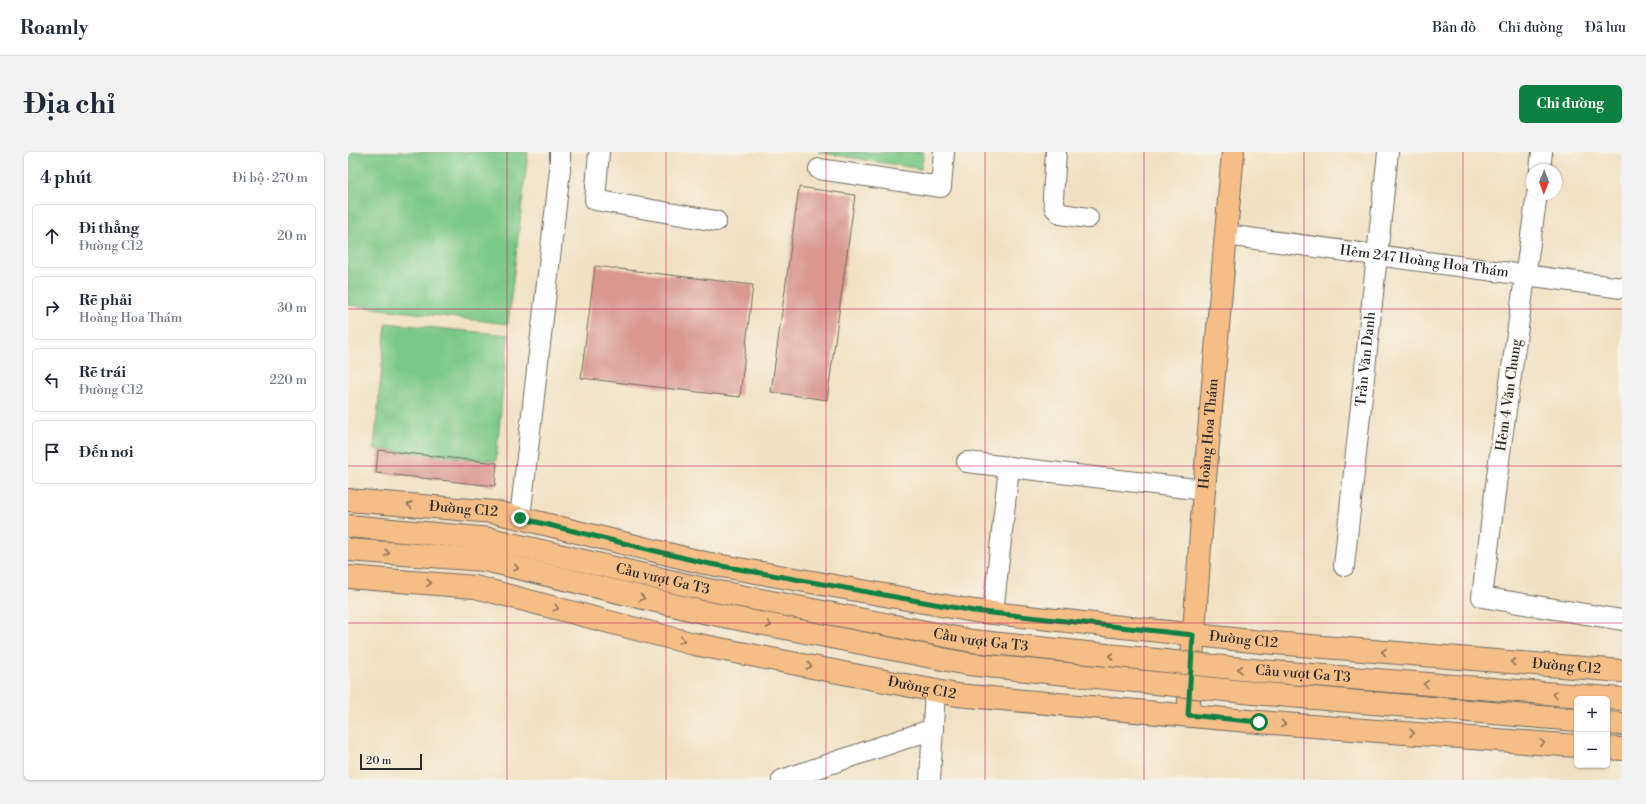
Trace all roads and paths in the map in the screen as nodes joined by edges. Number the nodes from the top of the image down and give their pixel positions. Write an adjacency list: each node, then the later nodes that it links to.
1 (560, 152): 21 (street)
2 (599, 152): 12 (street)
3 (944, 152): 9 (street)
4 (1056, 152): 11 (street)
5 (1233, 152): 13 (main road, Hoàng Hoa Thám)
6 (1388, 152): 14 (street, Trần Văn Danh)
7 (1542, 152): 8 (street)
8 (1541, 164)
9 (819, 168)
10 (1536, 200): 15 (street, Hẻm 4 Văn Chung)
11 (1088, 218)
12 (716, 221)
13 (1226, 236): 14 (street, Hẻm 247 Hoàng Hoa Thám); 19 (main road, Hoàng Hoa Thám)
14 (1377, 256): 15 (street, Hẻm 247 Hoàng Hoa Thám); 24 (street, Trần Văn Danh)
15 (1526, 274): 16 (street, Hẻm 247 Hoàng Hoa Thám); 27 (street, Hẻm 4 Văn Chung)
16 (1622, 288)
17 (967, 462): 18 (street)
18 (1009, 467): 19 (street); 26 (street)
19 (1204, 490): 28 (main road, Hoàng Hoa Thám)
20 (348, 500): 21 (main road, Đường C12, one-way to 20)
21 (520, 518): 26 (main road, Đường C12)
22 (348, 526): 31 (main road, Cầu vượt Ga T3, one-way to 22, bridge)
23 (348, 550): 33 (main road, Cầu vượt Ga T3, one-way to 33, bridge)
24 (1344, 566)
25 (348, 577): 30 (main road, Đường C12, one-way to 30)
26 (993, 613): 28 (main road, Đường C12)
27 (1622, 620)
28 (1193, 635): 29 (main road, Đường C12, one-way to 28); 32 (main road, Hoàng Hoa Thám)
29 (1622, 671)
30 (935, 690): 32 (main road, Đường C12); 36 (street)
31 (1622, 699)
32 (1188, 715): 37 (main road, Đường C12, one-way to 37)
33 (1574, 720)
34 (1610, 723): 35 (main road)
35 (1622, 724)
36 (933, 729): 40 (street); 41 (street)
37 (1574, 746)
38 (1610, 748): 39 (main road)
39 (1622, 749)
40 (782, 780)
41 (930, 780)

